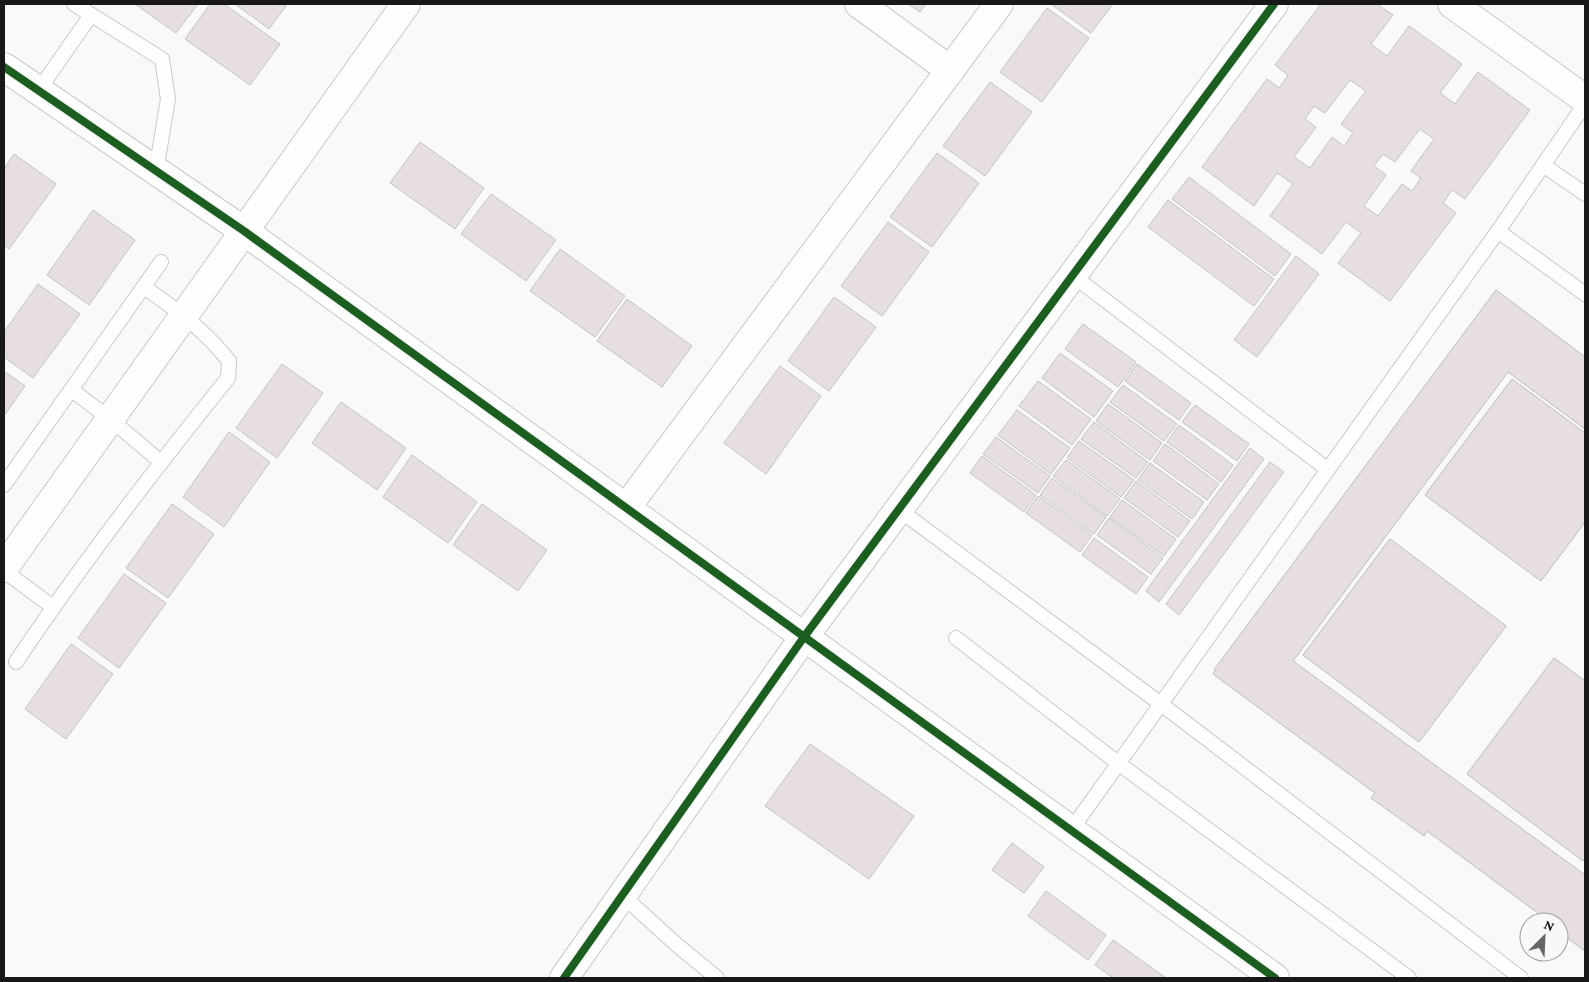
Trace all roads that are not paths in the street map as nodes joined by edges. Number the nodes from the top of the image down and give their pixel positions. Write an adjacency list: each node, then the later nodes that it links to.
1 (74, 4): 7 (lane)
2 (406, 4): 16 (street)
3 (859, 4): 9 (street)
4 (998, 4): 9 (street)
5 (1274, 4): 19 (street)
6 (1452, 4): 11 (street)
7 (91, 15): 10 (lane); 14 (lane)
8 (4, 67): 10 (street)
9 (950, 70): 28 (street)
10 (38, 91): 14 (street)
11 (1585, 99)
12 (1585, 104): 13 (lane)
13 (1543, 165): 15 (lane); 17 (lane)
14 (156, 171): 16 (street)
15 (1585, 194)
16 (244, 231): 22 (street); 28 (street)
17 (1498, 231): 21 (lane); 26 (lane)
18 (161, 262): 20 (lane)
19 (1072, 276): 26 (lane); 29 (street)
20 (144, 287): 22 (lane); 23 (lane)
21 (1585, 294)
22 (184, 315): 24 (street); 25 (lane)
23 (72, 390): 24 (lane); 27 (lane)
24 (110, 419): 25 (lane); 30 (street)
25 (161, 462): 31 (lane)
26 (1327, 469): 35 (lane)
27 (4, 485)
28 (626, 508): 32 (street)
29 (898, 509): 32 (street); 35 (lane)
30 (4, 569): 31 (lane)
31 (53, 607): 34 (lane)
32 (804, 637): 37 (street); 38 (street)
33 (956, 638): 36 (lane)
34 (16, 662)
35 (1161, 704): 36 (lane); 43 (lane)
36 (1118, 763): 37 (lane); 42 (lane)
37 (1071, 830): 41 (street)
38 (622, 895): 39 (street); 40 (lane)
39 (564, 978)
40 (717, 978)
41 (1275, 978)
42 (1409, 978)
43 (1522, 978)

